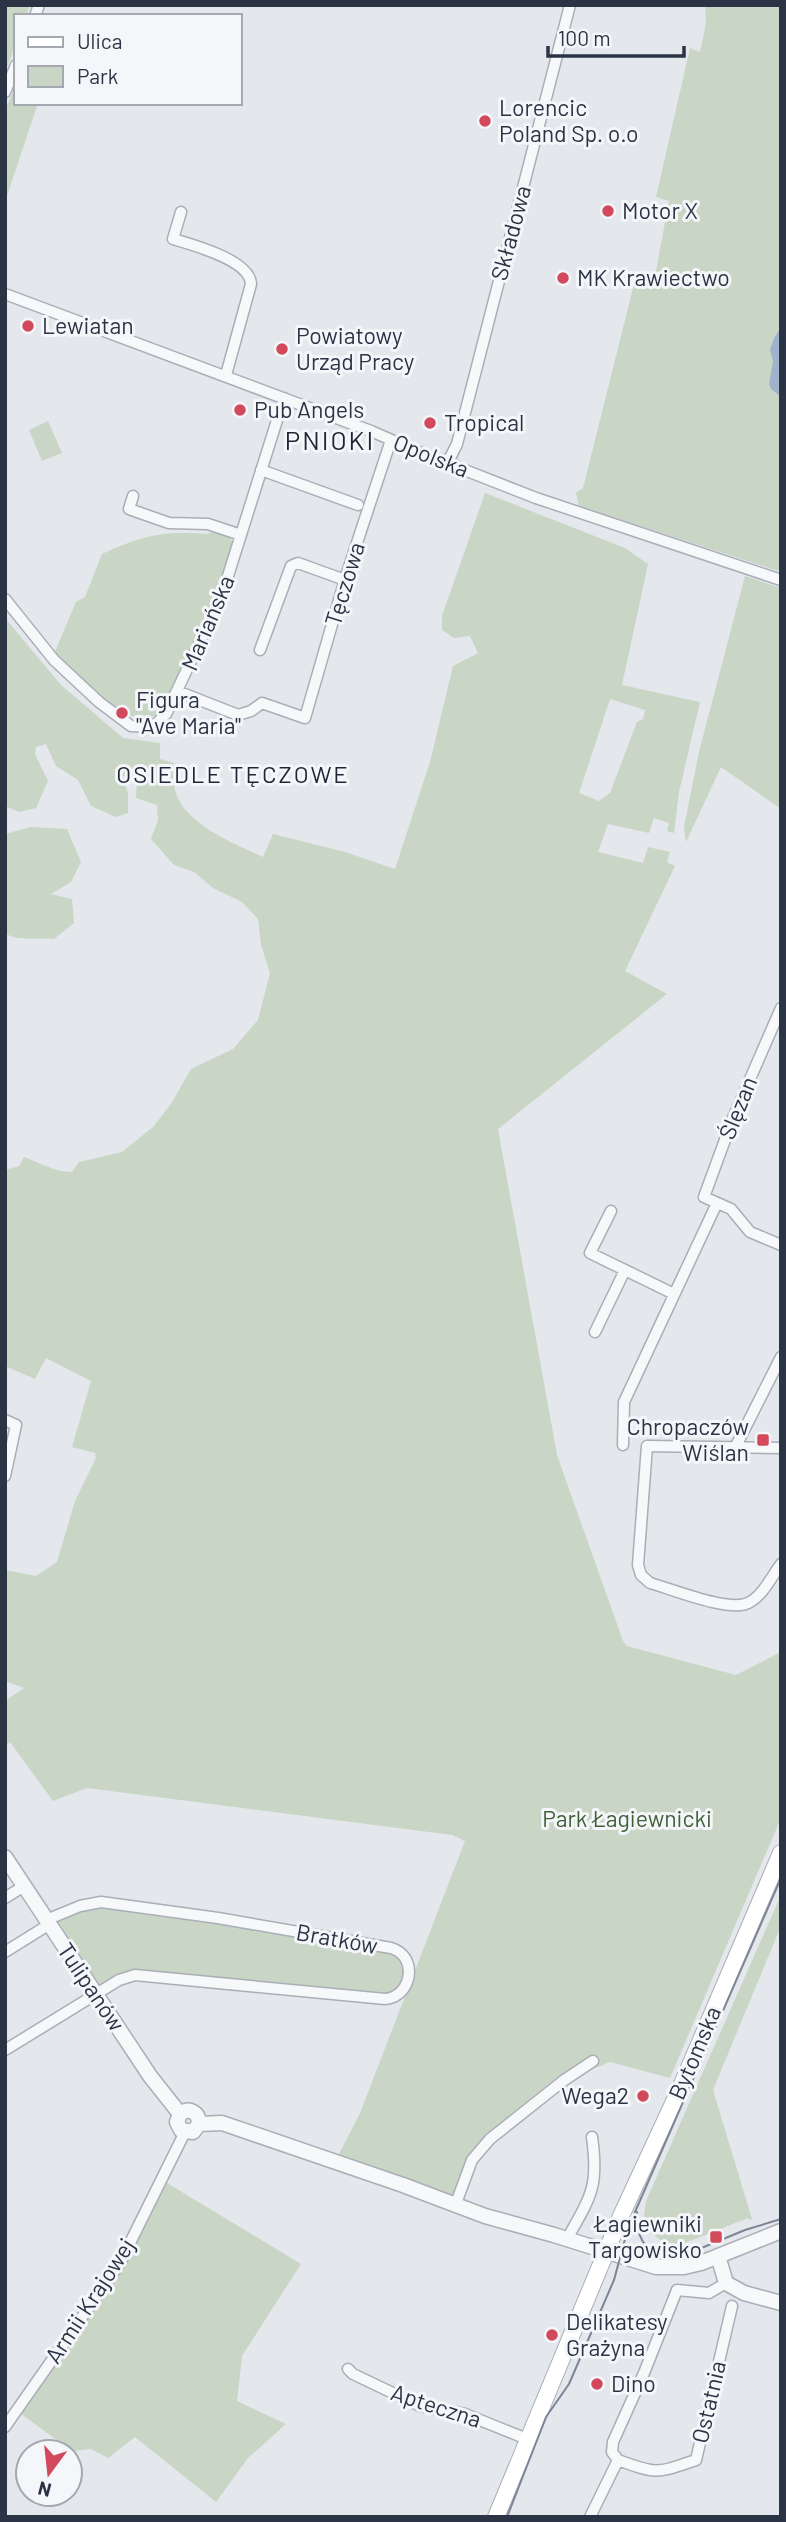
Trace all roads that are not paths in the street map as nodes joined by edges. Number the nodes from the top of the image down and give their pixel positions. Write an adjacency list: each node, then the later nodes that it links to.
1 (570, 5): 9 (street, Składowa)
2 (14, 70): 3 (street)
3 (5, 92)
4 (181, 212): 6 (street)
5 (5, 294): 6 (street, Opolska)
6 (226, 375): 7 (street, Opolska)
7 (284, 398): 8 (street, Opolska); 10 (street, Mariańska)
8 (391, 440): 9 (street, Opolska); 14 (street, Tęczowa)
9 (449, 460): 15 (street, Opolska)
10 (261, 470): 12 (street); 13 (street, Mariańska)
11 (134, 496): 13 (street)
12 (358, 505)
13 (241, 535): 18 (street, Mariańska)
14 (345, 580): 17 (street); 18 (street, Tęczowa)
15 (781, 580)
16 (5, 598): 18 (street, Mariańska)
17 (260, 650)
18 (177, 691)
19 (781, 1008): 20 (street, Ślęzan)
20 (717, 1203): 22 (street); 24 (street)
21 (611, 1211): 23 (street)
22 (781, 1245)
23 (625, 1270): 24 (street); 25 (street)
24 (674, 1294): 28 (street)
25 (595, 1332)
26 (781, 1357): 29 (street)
27 (5, 1420): 31 (street)
28 (622, 1445)
29 (736, 1446): 30 (street); 32 (street)
30 (781, 1448)
31 (5, 1476)
32 (781, 1564)
33 (781, 1853): 49 (main road, Bytomska)
34 (5, 1857): 35 (street, Tulipanów)
35 (24, 1886): 36 (street); 37 (street, Tulipanów)
36 (5, 1898)
37 (48, 1923): 38 (street); 39 (street, Tulipanów); 39 (street, Bratków)
38 (5, 1952)
39 (95, 1994): 40 (street); 42 (street, Tulipanów)
40 (5, 2050)
41 (593, 2061): 46 (street)
42 (180, 2114): 43 (street); 44 (street)
43 (199, 2124): 44 (street); 46 (street)
44 (185, 2132): 55 (street, Armii Krajowej)
45 (592, 2137): 48 (street)
46 (455, 2206): 48 (street)
47 (781, 2231): 50 (street)
48 (566, 2239): 49 (street)
49 (606, 2253): 50 (street); 56 (main road, Bytomska)
50 (718, 2256): 51 (street)
51 (726, 2283): 52 (street); 57 (street)
52 (781, 2303)
53 (732, 2306): 57 (street, Ostatnia)
54 (348, 2369): 56 (street, Apteczna)
55 (7, 2421)
56 (527, 2439): 58 (main road, Bytomska)
57 (618, 2460): 59 (street)
58 (496, 2517)
59 (590, 2517)

